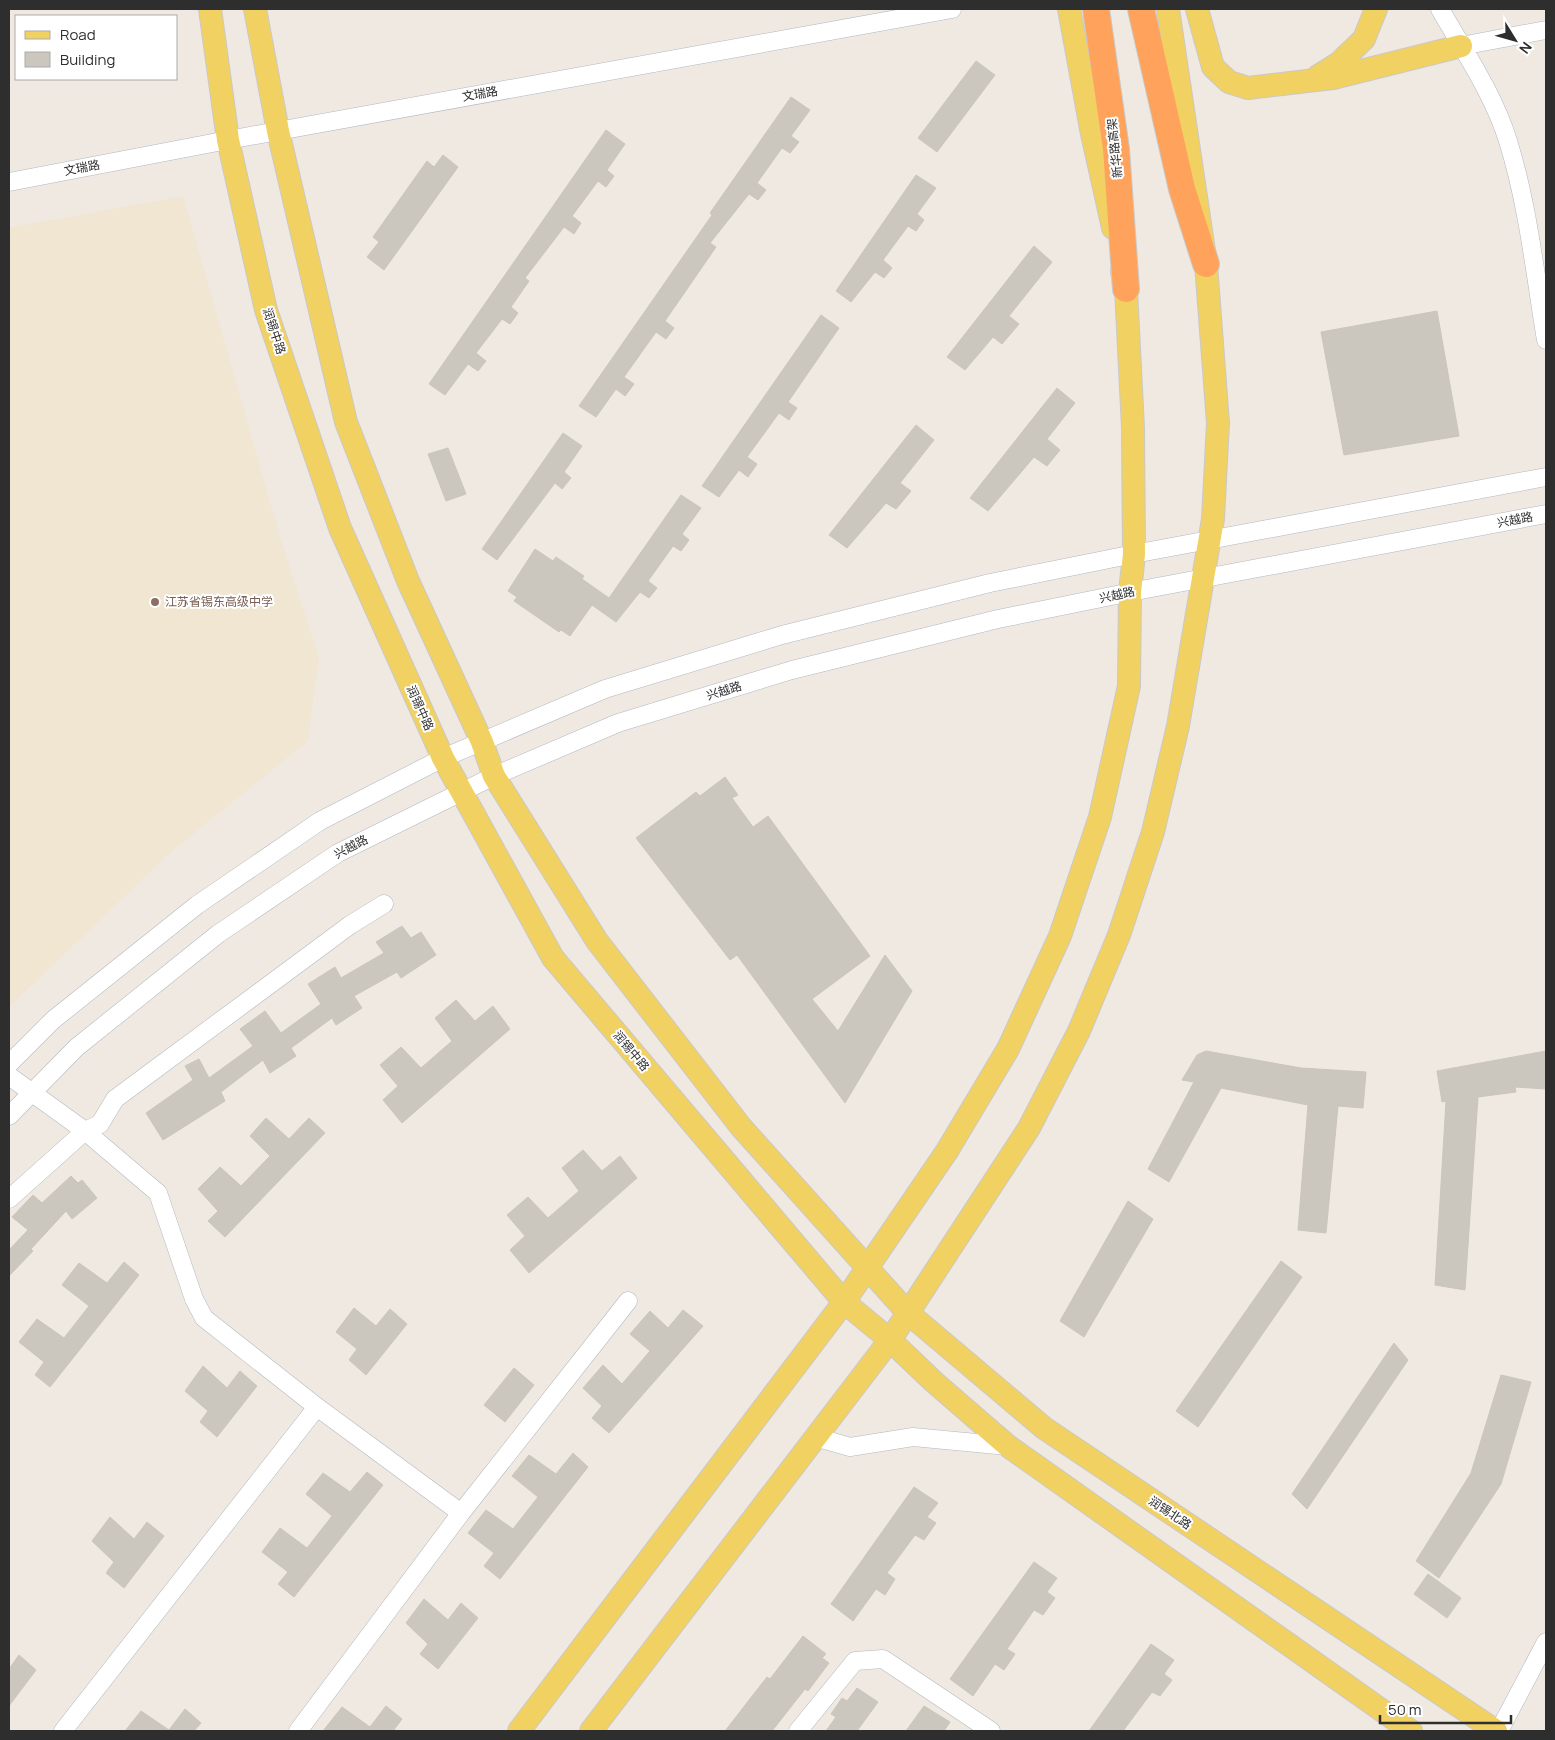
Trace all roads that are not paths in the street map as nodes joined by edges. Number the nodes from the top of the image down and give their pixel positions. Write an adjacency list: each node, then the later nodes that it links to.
1 (210, 9): 15 (main road, 润锡中路)
2 (255, 9): 14 (main road)
3 (952, 9): 14 (street, 文瑞路)
4 (1069, 9): 18 (main road)
5 (1096, 9): 18 (highway, 新华路高架)
6 (1141, 9): 17 (highway)
7 (1168, 9): 17 (main road)
8 (1197, 9): 13 (main road)
9 (1376, 9): 13 (main road)
10 (1440, 9): 12 (street)
11 (1546, 30): 12 (street)
12 (1461, 46): 13 (main road); 19 (street)
13 (1311, 81)
14 (278, 130): 15 (street, 文瑞路); 26 (main road)
15 (228, 140): 16 (street, 文瑞路); 27 (main road, 润锡中路)
16 (9, 182)
17 (1206, 264): 22 (main road)
18 (1126, 289): 23 (main road)
19 (1546, 340)
20 (1546, 477): 22 (street)
21 (1546, 514): 24 (street, 兴越路)
22 (1209, 540): 23 (street); 24 (main road)
23 (1134, 554): 25 (main road); 26 (street)
24 (1205, 578): 25 (street, 兴越路); 40 (main road)
25 (1130, 592): 28 (street, 兴越路); 37 (main road)
26 (482, 742): 27 (street); 28 (main road)
27 (443, 758): 29 (main road, 润锡中路); 31 (street)
28 (494, 776): 29 (street, 兴越路); 37 (main road)
29 (461, 792): 33 (street, 兴越路); 39 (main road, 润锡中路)
30 (384, 904): 35 (street)
31 (9, 1064)
32 (9, 1076): 33 (street)
33 (31, 1094): 34 (street, 兴越路); 35 (street)
34 (9, 1116)
35 (85, 1131): 36 (street); 42 (street)
36 (9, 1199)
37 (868, 1266): 39 (main road); 40 (main road, 润锡北路)
38 (628, 1301): 45 (street)
39 (844, 1302): 41 (main road); 49 (main road)
40 (908, 1313): 41 (main road); 54 (main road, 润锡北路)
41 (890, 1340): 43 (main road); 44 (main road)
42 (317, 1407): 45 (street); 47 (street)
43 (815, 1438): 44 (street); 50 (main road)
44 (1008, 1446): 53 (main road)
45 (461, 1513): 48 (street)
46 (1546, 1642): 54 (street)
47 (63, 1731)
48 (298, 1731)
49 (519, 1731)
50 (591, 1731)
51 (798, 1731): 52 (street)
52 (991, 1731)
53 (1411, 1731)
54 (1497, 1731)

